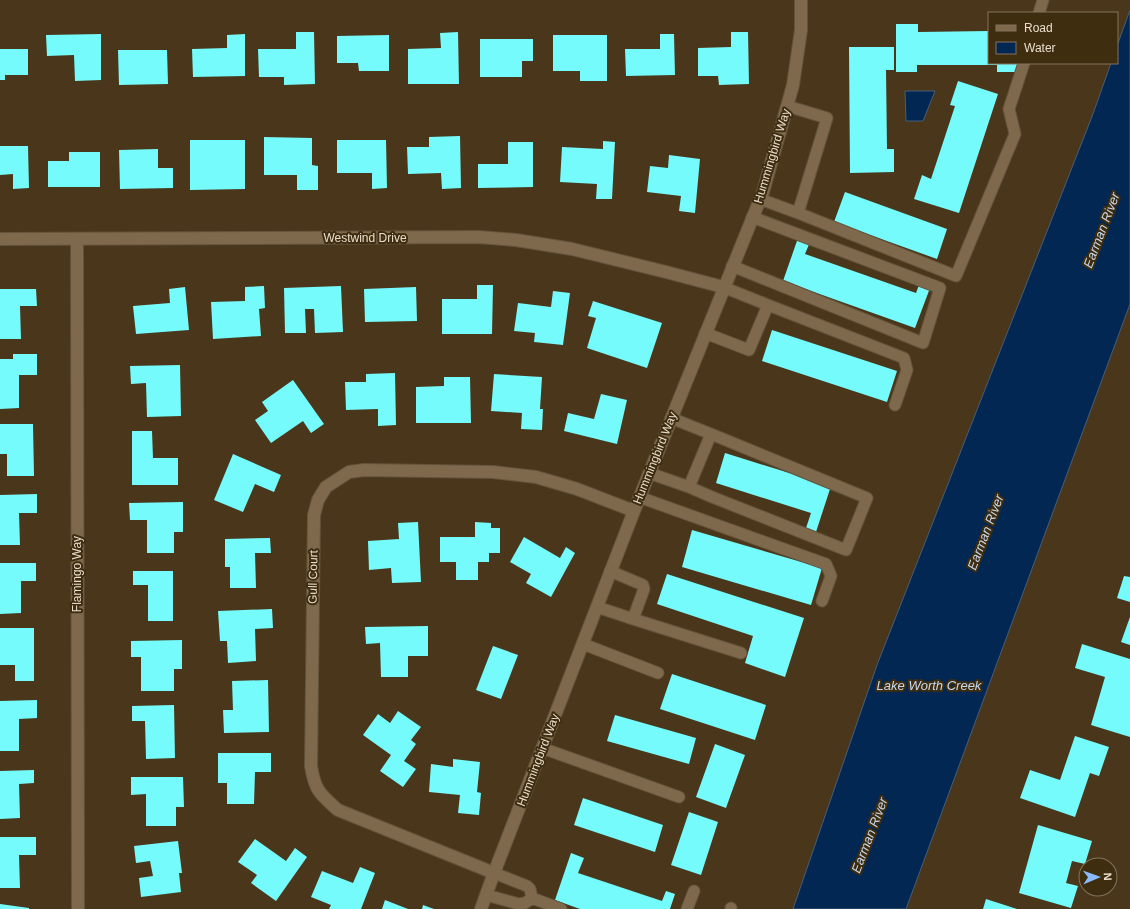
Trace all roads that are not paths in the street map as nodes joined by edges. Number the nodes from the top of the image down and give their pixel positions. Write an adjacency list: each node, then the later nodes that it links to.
1 (801, 0): 5 (street, Hummingbird Way)
2 (1043, 0): 3 (lane)
3 (1039, 12)
4 (1024, 64): 7 (lane)
5 (787, 106): 6 (street, Hummingbird Way); 7 (lane)
6 (760, 199): 7 (lane); 8 (street, Hummingbird Way)
7 (798, 213)
8 (752, 217): 11 (street, Hummingbird Way); 11 (lane)
9 (0, 239): 10 (street, Westwind Drive)
10 (77, 239): 12 (street, Westwind Drive); 35 (street, Flamingo Way)
11 (732, 266): 12 (street, Hummingbird Way)
12 (723, 288): 13 (lane); 14 (street, Hummingbird Way)
13 (768, 305): 14 (lane); 15 (lane)
14 (705, 333): 16 (street, Hummingbird Way)
15 (895, 405)
16 (671, 418): 17 (lane); 18 (street, Hummingbird Way)
17 (711, 434): 19 (lane); 19 (lane)
18 (649, 473): 19 (lane); 20 (street, Hummingbird Way)
19 (689, 487)
20 (639, 497): 21 (street, Hummingbird Way); 23 (lane)
21 (634, 511): 22 (street, Hummingbird Way); 31 (street, Gull Court)
22 (610, 571): 24 (street, Hummingbird Way); 25 (lane)
23 (822, 601)
24 (597, 607): 25 (lane); 26 (street, Hummingbird Way)
25 (634, 619): 27 (lane)
26 (582, 644): 28 (lane); 29 (street, Hummingbird Way)
27 (741, 653)
28 (658, 673)
29 (542, 748): 30 (lane); 31 (street, Hummingbird Way)
30 (679, 797)
31 (494, 872): 33 (street, Hummingbird Way); 34 (lane)
32 (694, 891): 38 (lane)
33 (486, 895): 34 (lane); 36 (street, Hummingbird Way)
34 (532, 898): 37 (lane)
35 (78, 909)
36 (481, 909)
37 (561, 909)
38 (687, 909)

